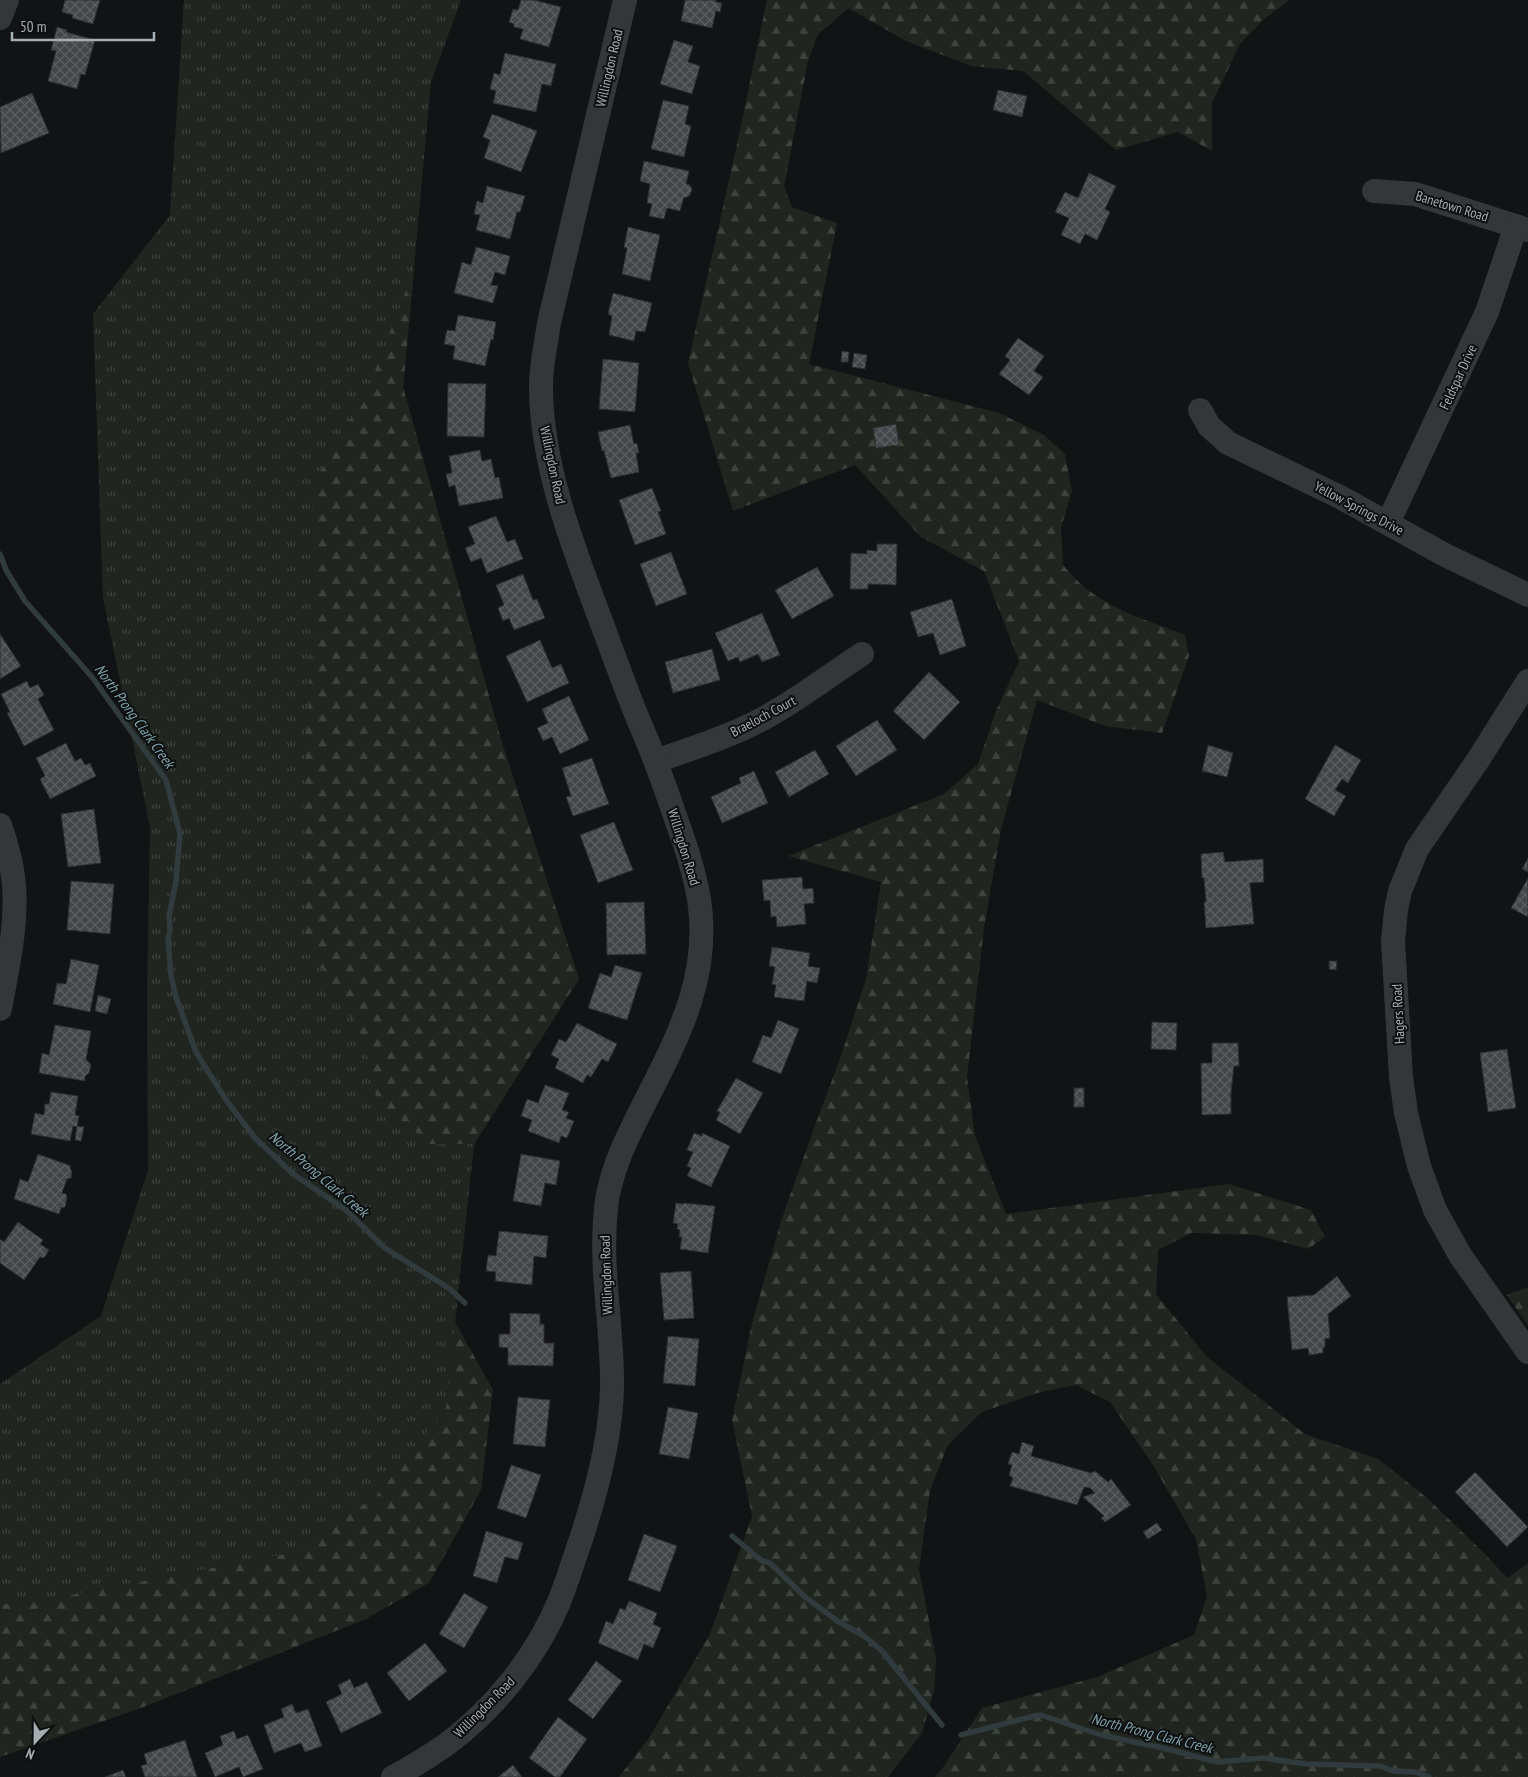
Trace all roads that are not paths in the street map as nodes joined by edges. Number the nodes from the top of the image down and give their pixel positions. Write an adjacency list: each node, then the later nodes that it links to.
1 (7, 0): 3 (street)
2 (625, 0): 11 (street, Willingdon Road)
3 (0, 18)
4 (1374, 190): 5 (street, Banetown Road)
5 (1522, 228): 7 (street, Feldspar Drive)
6 (1200, 410): 7 (street, Yellow Springs Drive)
7 (1388, 523): 8 (street, Yellow Springs Drive)
8 (1528, 595)
9 (862, 654): 11 (street, Braeloch Court)
10 (1528, 681): 15 (street, Hagers Road)
11 (656, 761): 16 (street, Willingdon Road)
12 (0, 825): 13 (street)
13 (4, 962): 14 (street)
14 (0, 1008)
15 (1528, 1352)
16 (393, 1777)

